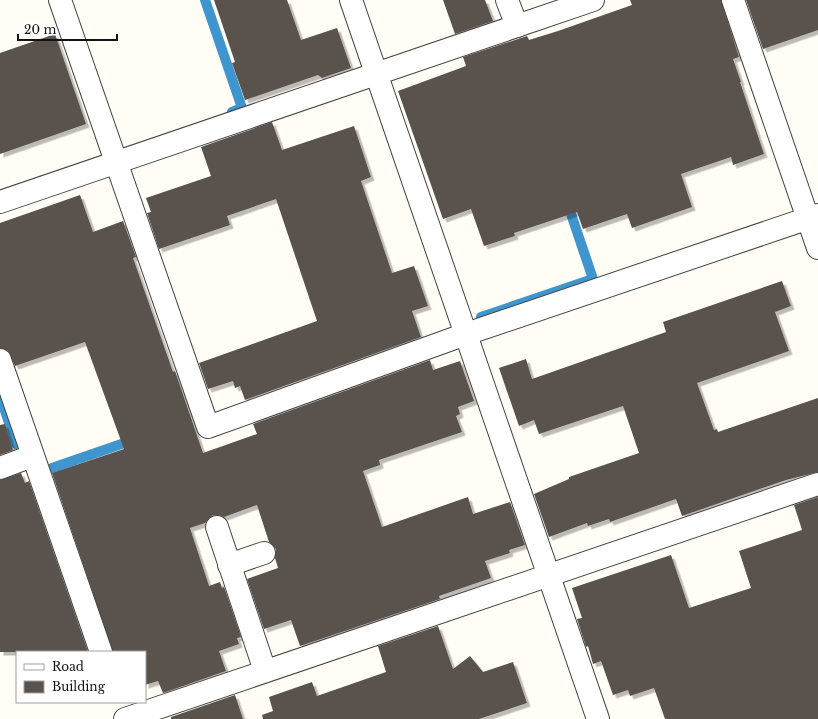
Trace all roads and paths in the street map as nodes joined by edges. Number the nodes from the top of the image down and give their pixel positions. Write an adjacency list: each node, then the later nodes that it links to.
1 (60, 0): 8 (street)
2 (351, 0): 7 (street)
3 (508, 0): 6 (street)
4 (593, 0): 6 (street)
5 (733, 0): 10 (street)
6 (517, 26): 7 (street)
7 (376, 74): 8 (street); 12 (street)
8 (116, 163): 9 (street); 12 (street)
9 (0, 202)
10 (813, 216): 11 (street); 12 (street)
11 (818, 248)
12 (466, 334): 20 (street)
13 (0, 360): 14 (street)
14 (32, 456): 15 (street); 21 (street)
15 (0, 468)
16 (818, 484): 20 (street)
17 (217, 527): 19 (street)
18 (264, 553): 19 (street)
19 (229, 565): 22 (street)
20 (549, 575): 22 (street); 25 (street)
21 (101, 651)
22 (265, 671): 24 (street)
23 (118, 703): 24 (street)
24 (125, 719)
25 (598, 719)

